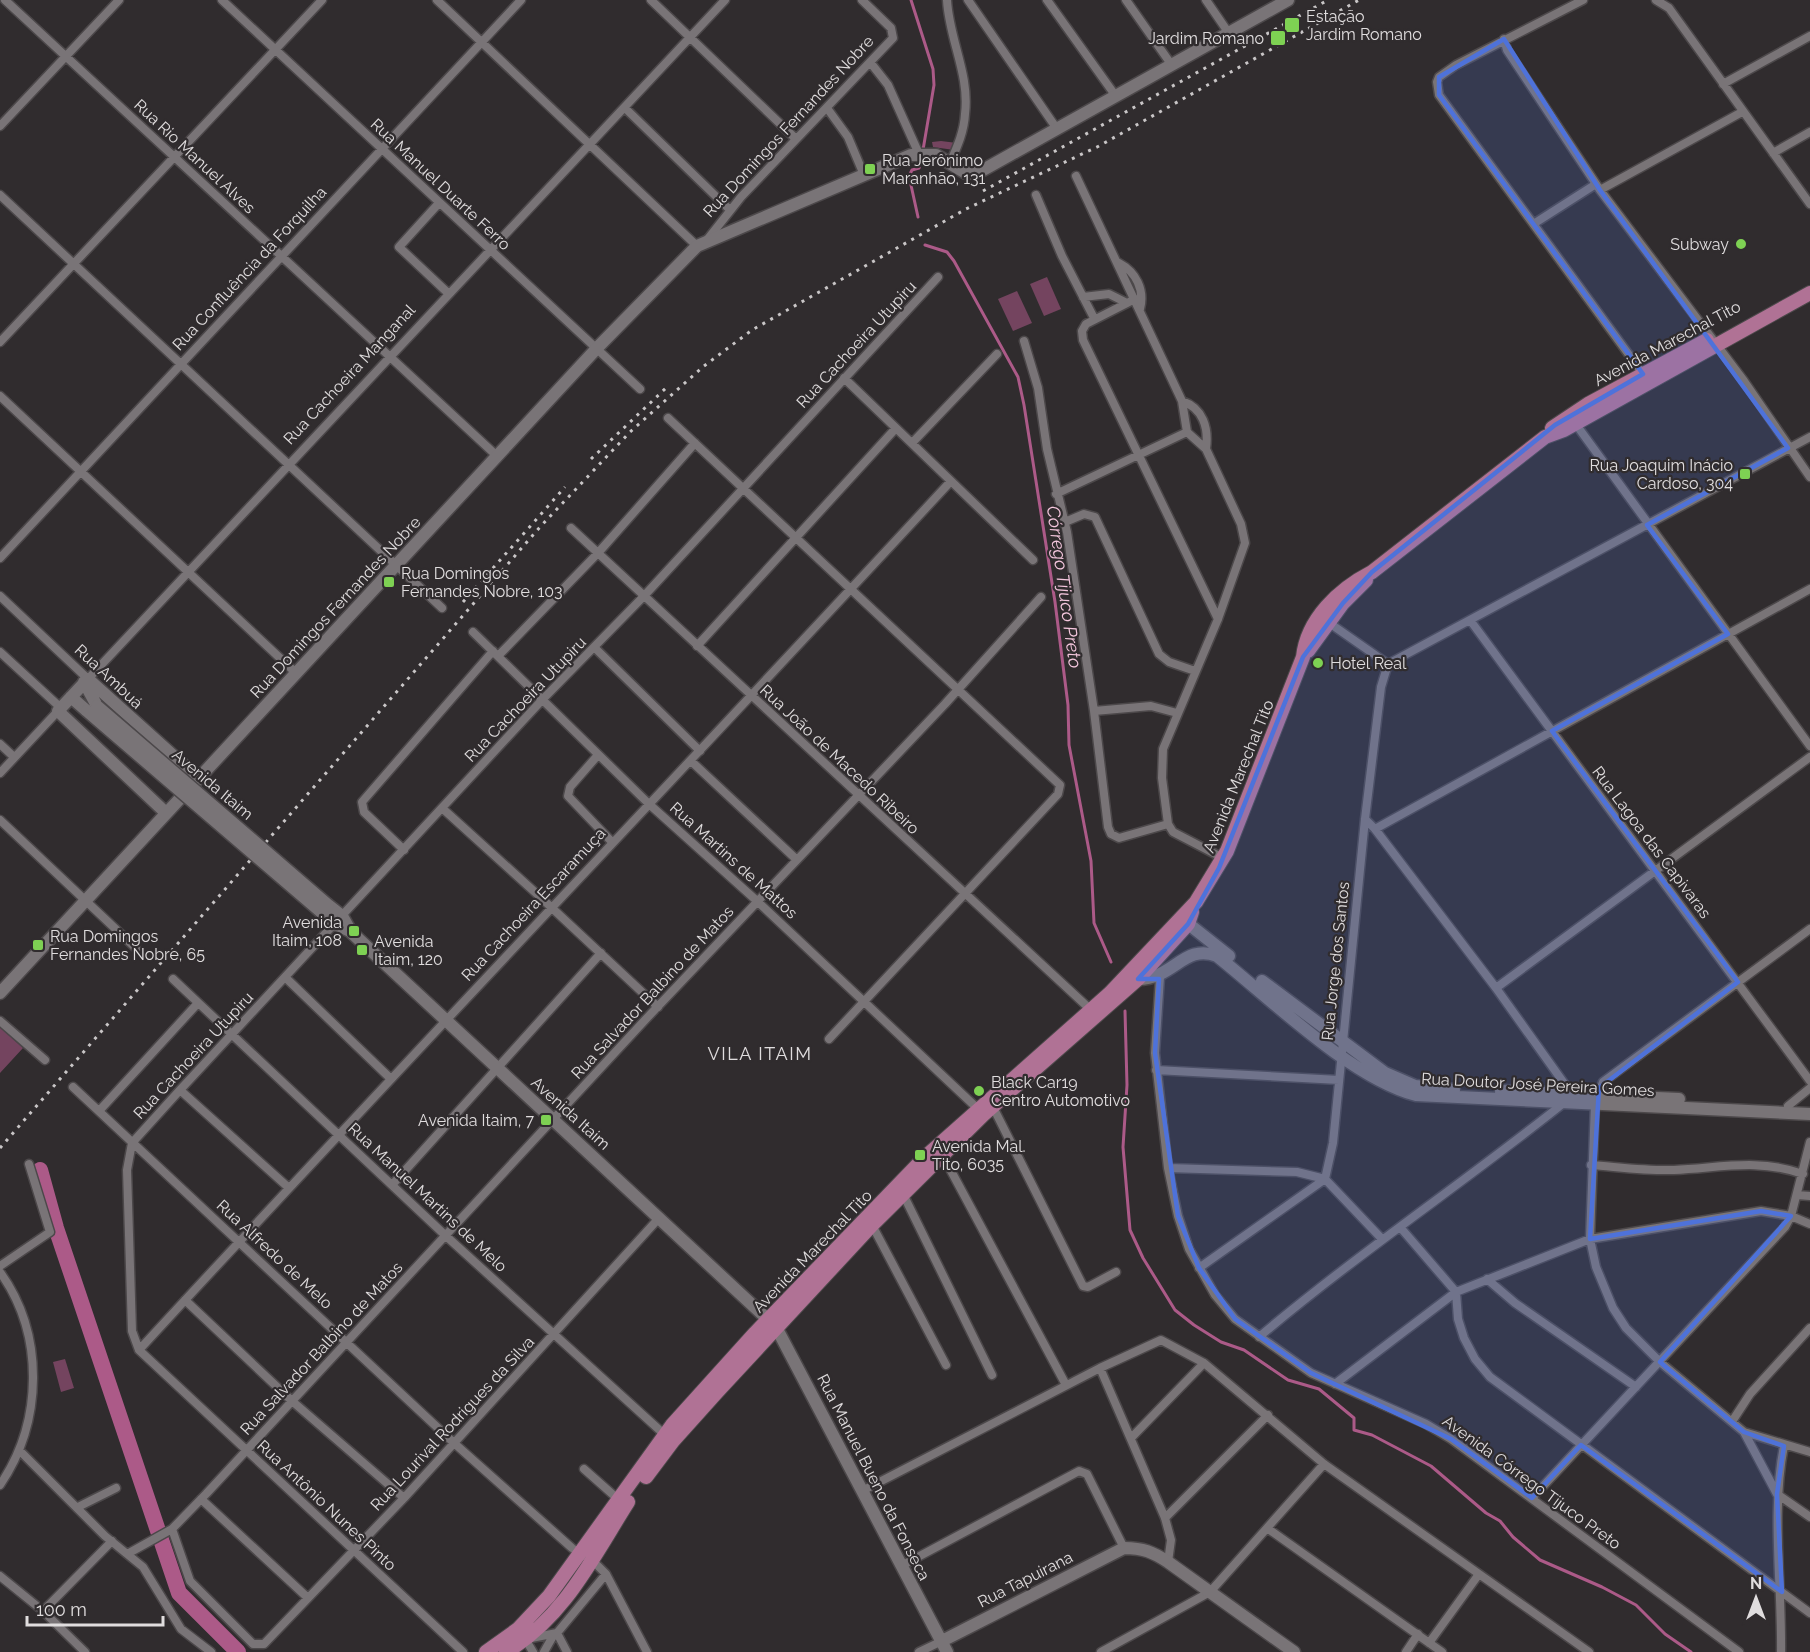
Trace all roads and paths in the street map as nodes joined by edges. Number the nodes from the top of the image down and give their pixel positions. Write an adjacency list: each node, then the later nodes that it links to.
1 (5, 0): 19 (street, Rua Rio Manuel Alves)
2 (20, 0): 19 (street)
3 (119, 0): 26 (street)
4 (222, 0): 25 (street, Rua Manuel Duarte Ferro)
5 (322, 0): 25 (street)
6 (437, 0): 24 (street)
7 (521, 0): 24 (street, Rua Confluência da Forquilha)
8 (651, 0): 22 (street)
9 (725, 0): 22 (street, Rua Cachoeira Manganal)
10 (862, 0): 27 (street, Rua Domingos Fernandes Nobre)
11 (947, 0): 43 (street)
12 (968, 0): 35 (street)
13 (1047, 0): 30 (street)
14 (1126, 0): 28 (street)
15 (1206, 0): 20 (street)
16 (1288, 0): 20 (street)
17 (1583, 0): 23 (street)
18 (1656, 0): 29 (street)
19 (12, 7): 26 (street, Rua Rio Manuel Alves)
20 (1228, 32): 28 (street)
21 (1810, 36): 29 (street)
22 (691, 38): 31 (street, Rua Cachoeira Manganal); 37 (street)
23 (1504, 39): 46 (street); 52 (street)
24 (481, 41): 38 (street); 39 (street, Rua Confluência da Forquilha)
25 (277, 50): 39 (street, Rua Manuel Duarte Ferro); 42 (street)
26 (66, 57): 34 (street); 42 (street, Rua Rio Manuel Alves)
27 (870, 62): 32 (street, Rua Domingos Fernandes Nobre); 41 (street)
28 (1171, 64): 30 (street)
29 (1723, 84): 33 (street)
30 (1115, 96): 35 (street)
31 (625, 108): 38 (street, Rua Cachoeira Manganal); 51 (street)
32 (827, 108): 37 (street, Rua Domingos Fernandes Nobre); 44 (street)
33 (1742, 112): 40 (street); 46 (street)
34 (0, 126)
35 (1058, 129): 43 (street)
36 (1810, 132): 40 (street)
37 (796, 139): 51 (street, Rua Domingos Fernandes Nobre)
38 (589, 144): 53 (street); 54 (street, Rua Cachoeira Manganal)
39 (381, 149): 49 (street, Rua Manuel Duarte Ferro); 55 (street, Rua Confluência da Forquilha)
40 (1773, 153): 50 (street)
41 (920, 154): 43 (street); 44 (street)
42 (173, 156): 55 (street, Rua Rio Manuel Alves); 56 (street)
43 (950, 163)
44 (864, 175): 53 (street)
45 (1076, 176): 57 (street)
46 (1598, 187): 52 (street); 67 (street)
47 (0, 195): 56 (street)
48 (1036, 195): 62 (street)
49 (439, 203): 54 (street, Rua Manuel Duarte Ferro); 60 (street)
50 (1810, 204)
51 (730, 210): 53 (street, Rua Domingos Fernandes Nobre)
52 (1535, 223): 73 (street)
53 (702, 243): 69 (street, Rua Domingos Fernandes Nobre)
54 (489, 249): 60 (street, Rua Cachoeira Manganal); 69 (street, Rua Manuel Duarte Ferro)
55 (280, 256): 71 (street, Rua Rio Manuel Alves); 72 (street, Rua Confluência da Forquilha)
56 (72, 263): 68 (street); 72 (street)
57 (1118, 263): 63 (street); 64 (street)
58 (939, 277): 74 (street, Rua Cachoeira Utupiru)
59 (1810, 284): 67 (main road, Avenida Marechal Tito)
60 (448, 293): 71 (street, Rua Cachoeira Manganal)
61 (1810, 293): 67 (main road, Avenida Marechal Tito)
62 (1083, 297): 63 (street); 65 (street)
63 (1131, 301): 64 (street); 65 (street)
64 (1140, 309): 78 (street)
65 (1094, 318): 90 (street)
66 (1024, 341): 96 (street)
67 (1713, 341): 73 (main road, Avenida Marechal Tito); 76 (main road, Avenida Marechal Tito); 87 (street)
68 (0, 342)
69 (598, 347): 75 (street, Rua Manuel Duarte Ferro); 89 (street, Rua Domingos Fernandes Nobre)
70 (996, 354): 86 (street)
71 (388, 357): 89 (street, Rua Rio Manuel Alves); 91 (street, Rua Cachoeira Manganal)
72 (180, 363): 91 (street); 92 (street, Rua Confluência da Forquilha)
73 (1643, 374): 76 (main road, Avenida Marechal Tito)
74 (844, 378): 81 (street); 95 (street, Rua Cachoeira Utupiru)
75 (640, 389)
76 (1619, 393): 80 (main road, Avenida Marechal Tito); 83 (main road, Avenida Marechal Tito)
77 (0, 396): 92 (street)
78 (1182, 401): 82 (street); 88 (street)
79 (668, 418): 85 (street)
80 (1575, 423): 83 (main road, Avenida Marechal Tito); 98 (street)
81 (896, 428): 86 (street); 100 (street)
82 (1187, 432): 88 (street); 90 (street)
83 (1545, 437): 113 (main road, Avenida Marechal Tito)
84 (1810, 437): 87 (street)
85 (695, 443): 95 (street); 101 (street)
86 (912, 443): 94 (street)
87 (1788, 448): 93 (street); 98 (street)
88 (1206, 449): 112 (street)
89 (497, 456): 104 (street, Rua Domingos Fernandes Nobre)
90 (1138, 456): 96 (street); 112 (street)
91 (288, 464): 104 (street); 105 (street, Rua Cachoeira Manganal)
92 (81, 470): 102 (street, Rua Confluência da Forquilha); 105 (street)
93 (1810, 477)
94 (951, 480): 103 (street); 106 (street, Rua Cachoeira Escaramuça)
95 (744, 487): 100 (street); 109 (street, Rua Cachoeira Utupiru)
96 (1056, 494): 97 (street)
97 (1065, 522): 122 (street); 131 (street)
98 (1647, 525): 114 (street); 116 (street)
99 (571, 528): 101 (street, Rua João de Macedo Ribeiro)
100 (795, 537): 106 (street); 117 (street)
101 (598, 553): 109 (street, Rua João de Macedo Ribeiro); 120 (street)
102 (0, 558)
103 (1034, 560)
104 (398, 564): 111 (street); 123 (street, Rua Domingos Fernandes Nobre)
105 (189, 571): 123 (street); 124 (street, Rua Cachoeira Manganal)
106 (851, 589): 125 (street); 126 (street, Rua Cachoeira Escaramuça)
107 (1810, 589): 116 (street)
108 (0, 596): 124 (street, Rua Ambuá)
109 (644, 596): 117 (street, Rua João de Macedo Ribeiro); 118 (street, Rua Cachoeira Utupiru)
110 (1041, 597): 125 (street, Rua Salvador Balbino de Matos)
111 (442, 608)
112 (1218, 619): 122 (street)
113 (1324, 619): 121 (street); 153 (main road, Avenida Marechal Tito)
114 (1470, 621): 121 (street); 133 (street, Rua Lagoa das Capivaras)
115 (473, 632): 120 (street, Rua Martins de Mattos)
116 (1728, 634): 133 (street); 135 (street)
117 (697, 646): 126 (street, Rua João de Macedo Ribeiro)
118 (595, 648): 128 (street, Rua Cachoeira Utupiru); 136 (street)
119 (0, 652): 130 (street)
120 (496, 653): 128 (street, Rua Martins de Mattos); 152 (street)
121 (1388, 664): 147 (street, Rua Jorge dos Santos)
122 (1195, 671): 132 (street)
123 (296, 673): 142 (street, Rua Domingos Fernandes Nobre)
124 (86, 680): 127 (street, Rua Cachoeira Manganal); 129 (street, Avenida Itaim); 142 (street, Rua Ambuá)
125 (959, 688): 143 (street, Rua Salvador Balbino de Matos); 156 (street)
126 (750, 696): 136 (street, Rua Cachoeira Escaramuça); 143 (street, Rua João de Macedo Ribeiro)
127 (71, 697): 129 (street, Avenida Itaim); 130 (street, Rua Cachoeira Manganal)
128 (542, 700): 137 (street, Rua Martins de Mattos); 145 (street, Rua Cachoeira Utupiru)
129 (92, 708): 160 (street, Avenida Itaim, bridge)
130 (59, 709): 138 (street, Rua Cachoeira Manganal); 146 (street)
131 (1094, 711): 132 (street); 149 (street)
132 (1177, 713): 149 (street)
133 (1552, 731): 150 (street); 155 (street, Rua Lagoa das Capivaras)
134 (0, 744): 138 (street)
135 (1810, 746)
136 (700, 752): 140 (street, Rua Cachoeira Escaramuça)
137 (598, 755): 144 (street, Rua Martins de Mattos); 151 (street)
138 (14, 758): 141 (street, Rua Cachoeira Manganal)
139 (1810, 758): 155 (street)
140 (691, 761): 144 (street, Rua Cachoeira Escaramuça); 154 (street)
141 (0, 773)
142 (198, 778): 146 (street, Rua Domingos Fernandes Nobre)
143 (856, 795): 154 (street, Rua Salvador Balbino de Matos); 156 (street, Rua João de Macedo Ribeiro)
144 (649, 804): 151 (street, Rua Cachoeira Escaramuça); 158 (street, Rua Martins de Mattos)
145 (442, 808): 152 (street, Rua Cachoeira Utupiru); 159 (street)
146 (165, 812): 157 (street, Rua Domingos Fernandes Nobre)
147 (1365, 819): 150 (street); 181 (street, Rua Jorge dos Santos)
148 (0, 820): 157 (street)
149 (1168, 824): 153 (street)
150 (1375, 829): 171 (street)
151 (612, 842): 159 (street, Rua Cachoeira Escaramuça)
152 (404, 850): 160 (street, Rua Cachoeira Utupiru)
153 (1223, 858): 161 (main road, Avenida Marechal Tito)
154 (796, 859): 158 (street, Rua Salvador Balbino de Matos)
155 (1656, 871): 170 (street, Rua Lagoa das Capivaras); 171 (street)
156 (964, 892): 173 (street); 176 (street, Rua João de Macedo Ribeiro)
157 (85, 898): 163 (street); 172 (street, Rua Domingos Fernandes Nobre)
158 (757, 901): 173 (street, Rua Martins de Mattos); 175 (street, Rua Salvador Balbino de Matos)
159 (551, 907): 164 (street); 177 (street, Rua Cachoeira Escaramuça)
160 (339, 920): 167 (street, Rua Cachoeira Utupiru); 177 (street, Avenida Itaim)
161 (1188, 924): 165 (street); 169 (main road, Avenida Marechal Tito); 176 (main road, Avenida Marechal Tito); 181 (street, Rua Doutor José Pereira Gomes)
162 (1810, 929): 170 (street)
163 (139, 951)
164 (601, 953): 175 (street); 183 (street)
165 (1198, 953): 166 (street); 181 (street, Rua Doutor José Pereira Gomes)
166 (1160, 977): 169 (street); 184 (street, Avenida Córrego Tijuco Preto)
167 (286, 978): 179 (street, Rua Cachoeira Utupiru); 185 (street)
168 (173, 979): 174 (street, Rua Manuel Martins de Melo)
169 (1138, 979): 194 (main road, Avenida Marechal Tito)
170 (1738, 982): 187 (street, Rua Lagoa das Capivaras); 192 (street)
171 (1496, 988): 191 (street)
172 (0, 993)
173 (864, 1002): 180 (street); 196 (street, Rua Martins de Mattos)
174 (198, 1003): 179 (street, Rua Manuel Martins de Melo); 197 (street)
175 (657, 1008): 199 (street, Rua Salvador Balbino de Matos)
176 (1091, 1010): 196 (main road, Avenida Marechal Tito)
177 (444, 1020): 183 (street, Avenida Itaim); 185 (street, Rua Cachoeira Escaramuça)
178 (0, 1021): 182 (street)
179 (232, 1035): 190 (street, Rua Cachoeira Utupiru); 200 (street, Rua Manuel Martins de Melo)
180 (829, 1039)
181 (1342, 1050): 186 (street, Rua Jorge dos Santos); 191 (street, Rua Doutor José Pereira Gomes)
182 (45, 1060)
183 (497, 1068): 199 (street, Avenida Itaim); 209 (street)
184 (1156, 1070): 186 (street); 206 (street, Avenida Córrego Tijuco Preto)
185 (390, 1078): 200 (street, Rua Cachoeira Escaramuça)
186 (1340, 1080): 208 (street, Rua Jorge dos Santos)
187 (1810, 1081)
188 (73, 1087): 197 (street, Rua Alfredo de Melo)
189 (1810, 1088): 193 (street)
190 (180, 1090): 202 (street, Rua Cachoeira Utupiru); 210 (street)
191 (1568, 1098): 192 (street, Rua Doutor José Pereira Gomes); 218 (street)
192 (1596, 1099): 193 (street, Rua Doutor José Pereira Gomes); 198 (street, Rua Doutor José Pereira Gomes); 205 (street)
193 (1788, 1106): 195 (street, Rua Doutor José Pereira Gomes)
194 (993, 1107): 203 (main road, Avenida Marechal Tito); 226 (street)
195 (1810, 1107)
196 (977, 1108): 230 (main road, Avenida Marechal Tito)
197 (99, 1111): 202 (street, Rua Alfredo de Melo)
198 (1810, 1114)
199 (553, 1120): 215 (street, Avenida Itaim); 219 (street, Rua Salvador Balbino de Matos)
200 (338, 1135): 209 (street, Rua Manuel Martins de Melo); 210 (street, Rua Cachoeira Escaramuça)
201 (1810, 1142): 207 (street)
202 (132, 1143): 222 (street, Rua Alfredo de Melo); 235 (street)
203 (942, 1154): 211 (main road, Avenida Marechal Tito); 242 (street)
204 (29, 1164): 223 (street)
205 (1591, 1165): 207 (street); 221 (street)
206 (1168, 1168): 208 (street); 224 (street, Avenida Córrego Tijuco Preto)
207 (1803, 1174): 212 (street)
208 (1325, 1179): 220 (street); 224 (street)
209 (392, 1185): 219 (street, Rua Manuel Martins de Melo)
210 (289, 1188): 222 (street, Rua Cachoeira Escaramuça)
211 (903, 1194): 217 (main road, Avenida Marechal Tito); 240 (street)
212 (1797, 1195): 213 (street); 214 (street)
213 (1810, 1196)
214 (1791, 1216): 216 (street); 221 (street); 236 (street)
215 (660, 1217): 230 (street, Avenida Itaim); 232 (street, Rua Lourival Rodrigues da Silva)
216 (1810, 1224)
217 (872, 1225): 230 (main road, Avenida Marechal Tito); 238 (street)
218 (1400, 1227): 220 (street); 228 (street)
219 (446, 1236): 232 (street, Rua Manuel Martins de Melo); 234 (street, Rua Salvador Balbino de Matos)
220 (1382, 1239): 233 (street)
221 (1590, 1239): 227 (street); 236 (street)
222 (239, 1242): 229 (street, Rua Cachoeira Escaramuça); 234 (street, Rua Alfredo de Melo)
223 (0, 1266)
224 (1199, 1268): 233 (street, Avenida Córrego Tijuco Preto)
225 (0, 1272): 253 (street)
226 (1116, 1272)
227 (1487, 1279): 228 (street); 243 (street)
228 (1456, 1292): 241 (street); 251 (street)
229 (185, 1300): 235 (street, Rua Cachoeira Escaramuça); 244 (street)
230 (772, 1323): 248 (main road, Avenida Marechal Tito); 260 (street, Rua Manuel Bueno da Fonseca); 275 (main road, Avenida Marechal Tito)
231 (1810, 1328): 246 (street)
232 (555, 1334): 248 (street, Rua Manuel Martins de Melo); 250 (street, Rua Lourival Rodrigues da Silva)
233 (1259, 1337): 241 (street, Avenida Córrego Tijuco Preto)
234 (347, 1342): 244 (street, Rua Salvador Balbino de Matos); 250 (street, Rua Alfredo de Melo)
235 (139, 1350): 254 (street, Rua Antônio Nunes Pinto)
236 (1660, 1362): 243 (street); 246 (street)
237 (1204, 1363): 239 (street); 245 (street); 249 (street)
238 (946, 1365)
239 (1100, 1368): 242 (street); 249 (street)
240 (992, 1375)
241 (1335, 1384): 263 (street, Avenida Córrego Tijuco Preto)
242 (1065, 1385): 260 (street)
243 (1636, 1387): 251 (street)
244 (292, 1401): 254 (street, Rua Salvador Balbino de Matos); 262 (street)
245 (1268, 1415): 256 (street); 268 (street)
246 (1733, 1420): 247 (street)
247 (1744, 1432): 252 (street); 261 (street)
248 (665, 1435): 265 (main road, Avenida Marechal Tito)
249 (1132, 1437): 268 (street)
250 (454, 1443): 262 (street, Rua Lourival Rodrigues da Silva); 275 (street, Rua Alfredo de Melo)
251 (1581, 1446): 263 (street); 282 (street)
252 (1784, 1446): 255 (street); 261 (street)
253 (19, 1450): 258 (street); 266 (street)
254 (247, 1450): 264 (street, Rua Salvador Balbino de Matos); 273 (street, Rua Antônio Nunes Pinto)
255 (1810, 1452)
256 (1324, 1464): 269 (street); 279 (street)
257 (584, 1469): 265 (street)
258 (0, 1485)
259 (116, 1488): 266 (street)
260 (862, 1491): 277 (street, Rua Manuel Bueno da Fonseca)
261 (1777, 1494): 267 (street); 282 (street)
262 (404, 1498): 273 (street, Rua Lourival Rodrigues da Silva)
263 (1532, 1498): 306 (street, Avenida Córrego Tijuco Preto)
264 (201, 1499): 270 (street, Rua Salvador Balbino de Matos); 283 (street)
265 (619, 1500): 275 (main road, Avenida Marechal Tito)
266 (78, 1507): 271 (street)
267 (1810, 1517)
268 (1165, 1518): 276 (street)
269 (1267, 1527): 281 (street); 287 (street)
270 (169, 1530): 274 (street, Rua Salvador Balbino de Matos); 283 (street, Rua Lourival Rodrigues da Silva)
271 (112, 1541): 274 (street); 284 (street)
272 (1124, 1548): 276 (street); 277 (street); 290 (street, Rua Tapuirana)
273 (353, 1551): 283 (street, Rua Lourival Rodrigues da Silva); 293 (street, Rua Antônio Nunes Pinto)
274 (129, 1553): 292 (street)
275 (586, 1558): 278 (street, Rua Alfredo de Melo); 286 (main road, Avenida Marechal Tito)
276 (1168, 1562): 281 (street)
277 (901, 1566): 290 (street, Rua Manuel Bueno da Fonseca)
278 (606, 1574): 288 (street); 299 (street, Rua Alfredo de Melo)
279 (1479, 1574): 289 (street); 305 (street)
280 (0, 1576): 284 (street)
281 (1210, 1592): 301 (street); 302 (street)
282 (1782, 1592): 285 (street); 307 (street)
283 (309, 1598)
284 (43, 1611): 291 (street)
285 (1810, 1613)
286 (522, 1634): 288 (street); 294 (main road, Avenida Marechal Tito); 295 (main road, Avenida Marechal Tito); 296 (street)
287 (1418, 1634): 289 (street); 303 (street)
288 (555, 1635): 297 (street); 298 (street)
289 (1429, 1643): 304 (street)
290 (944, 1646): 300 (street)
291 (85, 1652)
292 (211, 1652)
293 (463, 1652)
294 (486, 1652)
295 (506, 1652)
296 (533, 1652)
297 (544, 1652)
298 (567, 1652)
299 (647, 1652)
300 (919, 1652)
301 (1101, 1652)
302 (1294, 1652)
303 (1406, 1652)
304 (1442, 1652)
305 (1589, 1652)
306 (1739, 1652)
307 (1781, 1652)

